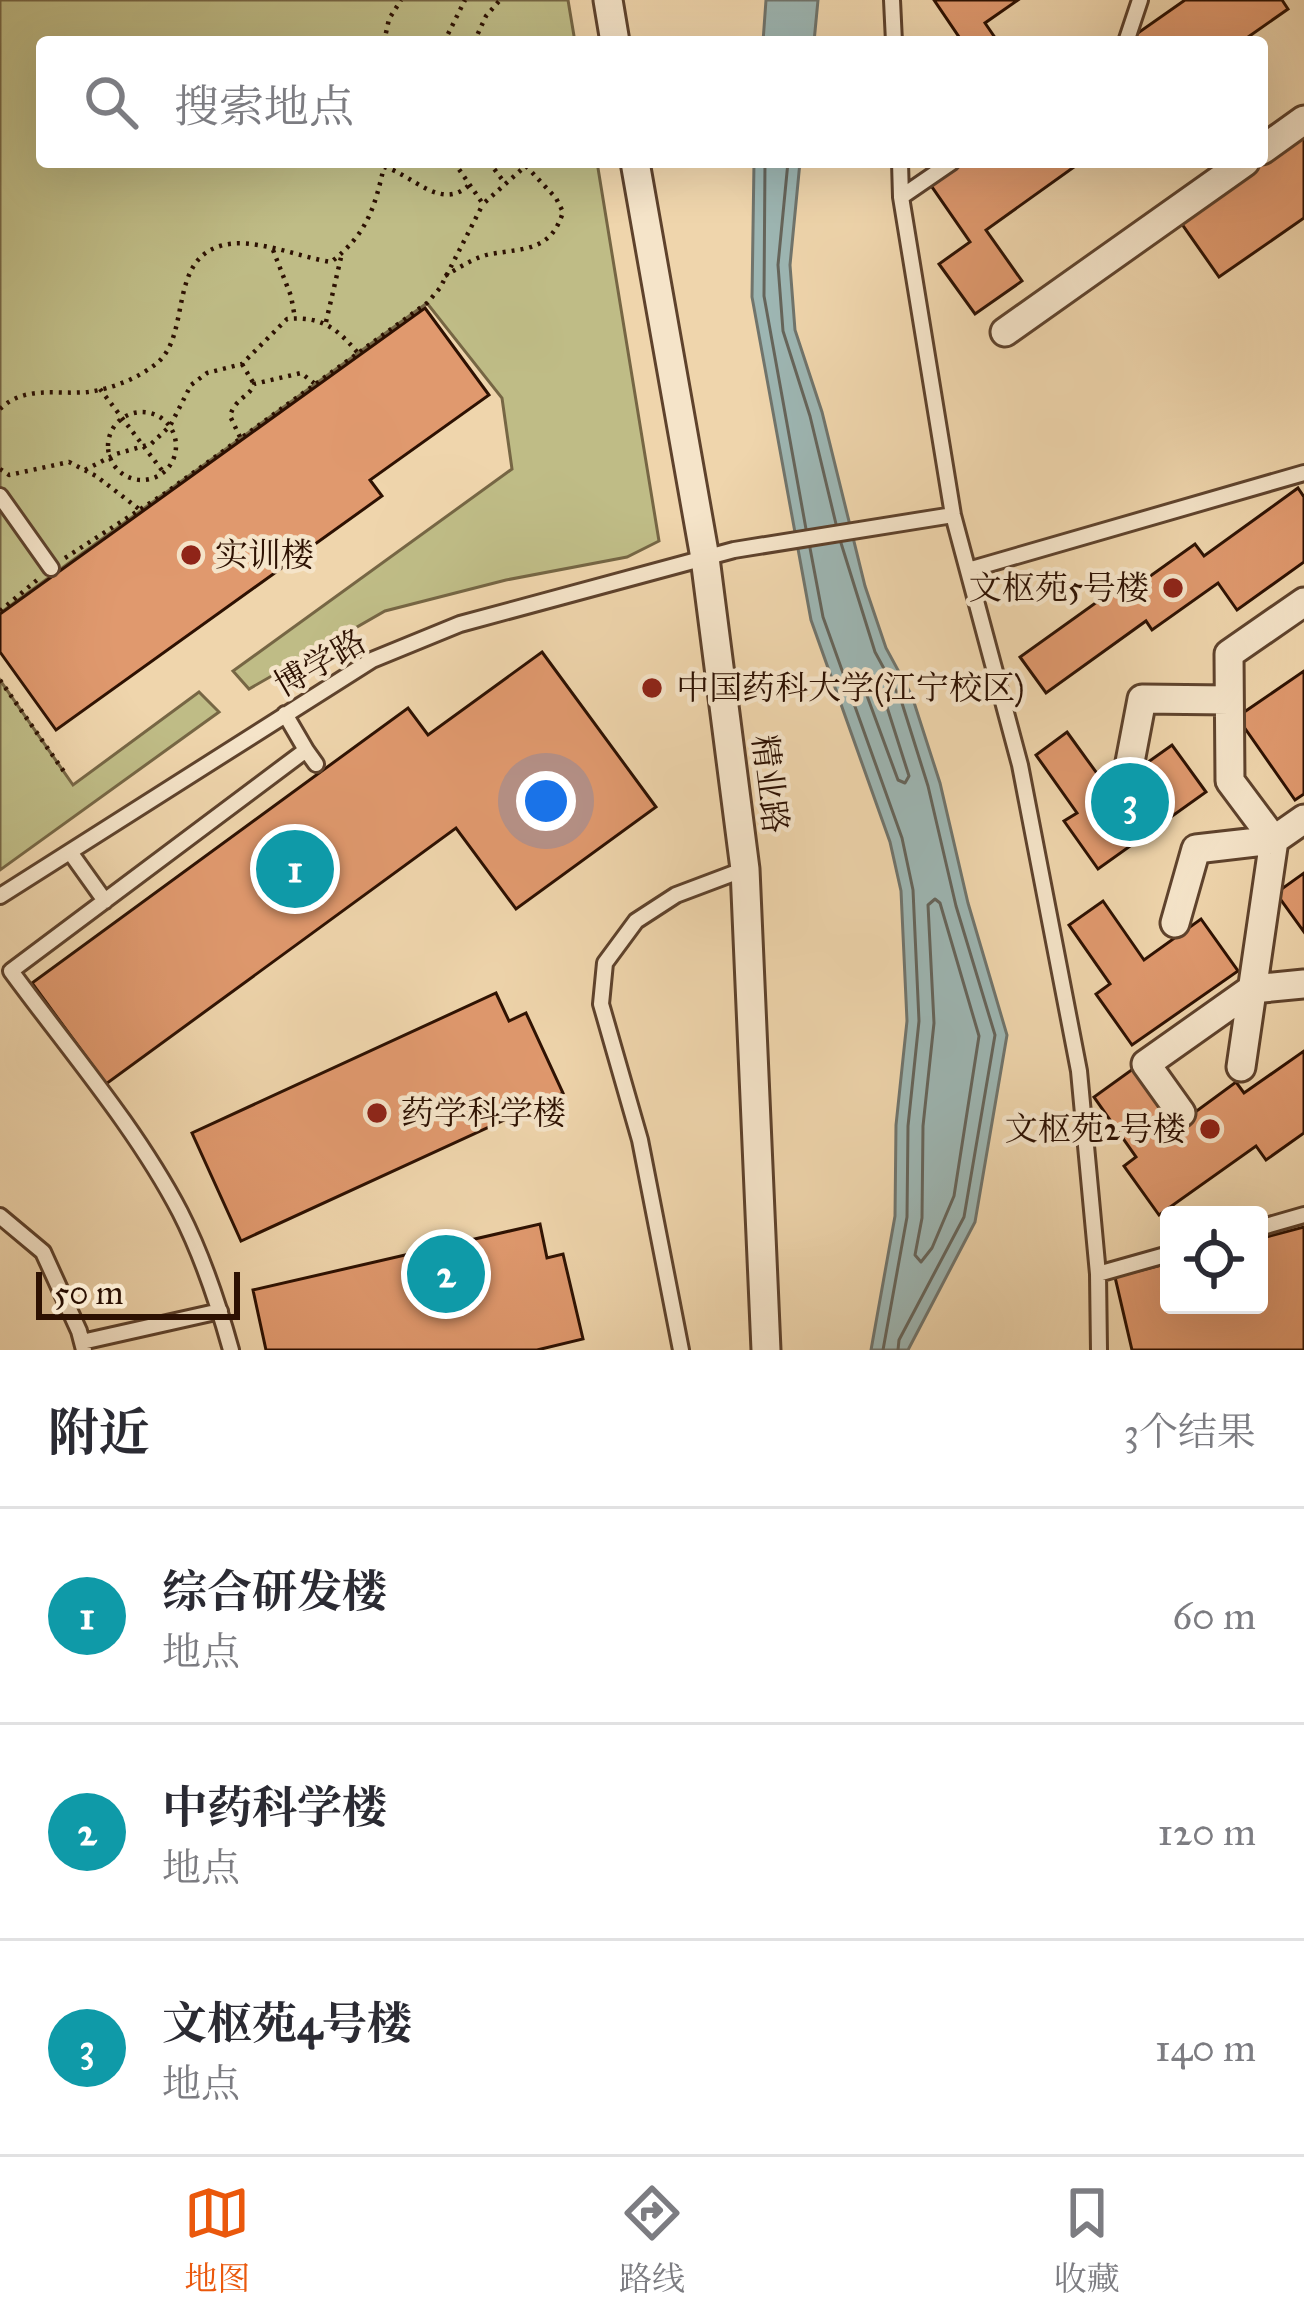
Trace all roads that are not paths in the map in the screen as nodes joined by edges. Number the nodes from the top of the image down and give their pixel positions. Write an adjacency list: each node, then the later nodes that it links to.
1 (608, 0): 4 (street)
2 (892, 0): 5 (lane)
3 (1140, 0): 6 (lane)
4 (614, 36)
5 (894, 36)
6 (1128, 36)
7 (1304, 120): 8 (street)
8 (1268, 146)
9 (636, 168): 18 (street, 精业路)
10 (900, 168): 13 (lane)
11 (943, 168): 13 (lane)
12 (1237, 168): 14 (street)
13 (901, 197): 17 (lane)
14 (1005, 332)
15 (1304, 473): 20 (lane)
16 (0, 496): 19 (lane)
17 (953, 515): 18 (lane, 博学路); 20 (lane)
18 (705, 557): 23 (lane, 博学路); 30 (street, 精业路)
19 (51, 568)
20 (968, 570): 42 (lane)
21 (1304, 602): 22 (street)
22 (1229, 700): 25 (street); 28 (street)
23 (285, 714): 24 (lane); 29 (lane, 博学路)
24 (306, 750): 26 (lane); 32 (lane)
25 (1130, 762)
26 (316, 764)
27 (1304, 819): 28 (street)
28 (1274, 840): 33 (street); 35 (street)
29 (70, 852): 31 (lane, 博学路); 32 (lane)
30 (745, 869): 46 (lane); 47 (street, 精业路)
31 (0, 896)
32 (105, 901): 43 (lane)
33 (1175, 923)
34 (1304, 984): 35 (street)
35 (1252, 989): 36 (street); 37 (street)
36 (1241, 1067)
37 (1180, 1113)
38 (1304, 1215): 40 (lane)
39 (0, 1216): 44 (lane)
40 (1268, 1225)
41 (1160, 1257): 42 (lane)
42 (1098, 1274): 48 (lane)
43 (220, 1311): 44 (lane); 45 (lane)
44 (83, 1346)
45 (231, 1350)
46 (681, 1350)
47 (766, 1350)
48 (1099, 1350)

